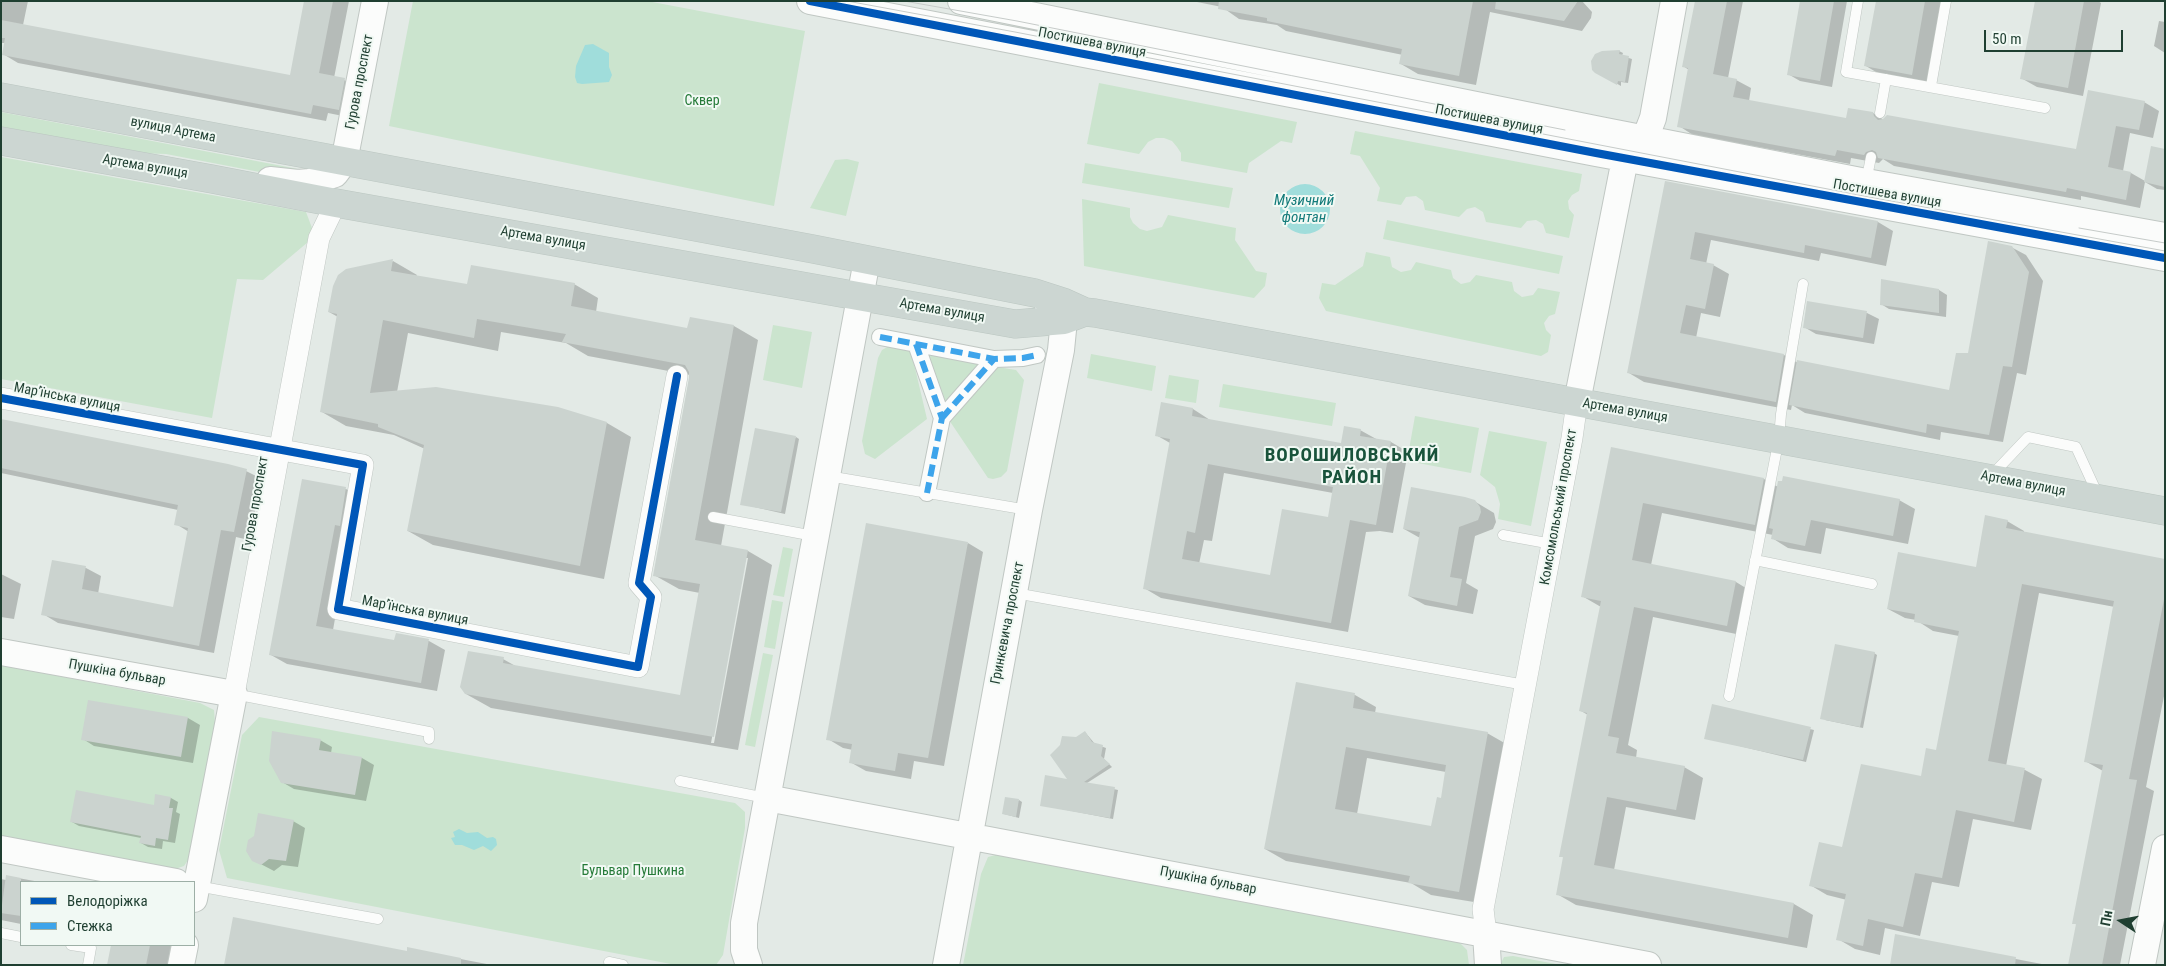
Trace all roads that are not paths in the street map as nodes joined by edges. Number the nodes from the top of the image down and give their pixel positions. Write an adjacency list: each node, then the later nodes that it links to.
1 (375, 1): 18 (street, Гурова проспект)
2 (810, 1): 8 (street, Постишева вулиця)
3 (961, 1): 7 (street, Постишева вулиця)
4 (1674, 1): 14 (street)
5 (1858, 1): 9 (lane)
6 (1946, 1): 10 (lane)
7 (1019, 7): 8 (street); 14 (street, Постишева вулиця)
8 (1013, 40): 17 (street, Постишева вулиця)
9 (1886, 79): 10 (lane); 13 (lane)
10 (1930, 86): 12 (lane)
11 (1, 97): 18 (main road, вулиця Артема)
12 (2045, 108)
13 (1880, 113)
14 (1645, 139): 17 (street); 20 (street, Постишева вулиця)
15 (1, 141): 19 (main road, Артема вулиця)
16 (1871, 156): 20 (lane)
17 (1625, 159): 20 (street, Постишева вулиця); 36 (street, Комсомольський проспект)
18 (344, 162): 19 (street); 21 (main road, Артема вулиця)
19 (242, 184): 22 (main road, Артема вулиця)
20 (1865, 192): 23 (street, Постишева вулиця); 25 (street, Постишева вулиця)
21 (553, 200): 24 (main road); 26 (main road, Артема вулиця)
22 (336, 203): 24 (main road, Артема вулиця); 39 (street, Гурова проспект)
23 (2165, 236)
24 (543, 239): 28 (main road, Артема вулиця)
25 (2165, 258)
26 (867, 260): 28 (street); 29 (main road, Артема вулиця)
27 (1802, 284): 38 (lane)
28 (860, 296): 29 (main road, Артема вулиця); 40 (street)
29 (1074, 316): 36 (main road, Артема вулиця); 44 (street, Гринкевича проспект)
30 (880, 337): 31 (street)
31 (916, 344): 33 (street); 37 (street)
32 (1037, 355): 33 (street)
33 (994, 359): 37 (street)
34 (677, 376): 39 (street, Мар’їнська вулиця)
35 (1, 398): 39 (street, Мар’їнська вулиця)
36 (1577, 402): 38 (main road, Артема вулиця); 49 (street, Комсомольський проспект)
37 (942, 418): 42 (street)
38 (1779, 438): 41 (main road, Артема вулиця); 50 (lane)
39 (278, 449): 55 (street, Гурова проспект)
40 (827, 476): 42 (lane); 48 (street)
41 (1989, 478): 43 (main road, Артема вулиця); 43 (lane)
42 (927, 493): 44 (lane)
43 (2100, 498): 45 (main road, Артема вулиця)
44 (1029, 510): 52 (street, Гринкевича проспект)
45 (2165, 511)
46 (713, 517): 48 (lane)
47 (1503, 535): 49 (lane)
48 (815, 537): 59 (street)
49 (1552, 544): 54 (street, Комсомольський проспект)
50 (1755, 560): 51 (lane); 56 (lane)
51 (1872, 584)
52 (1014, 593): 54 (lane); 60 (street, Гринкевича проспект)
53 (1, 652): 55 (street, Пушкіна бульвар)
54 (1526, 685): 68 (street, Комсомольський проспект)
55 (234, 694): 57 (lane); 64 (street, Гурова проспект)
56 (1729, 696)
57 (429, 739)
58 (680, 781): 59 (lane)
59 (767, 798): 60 (street, Пушкіна бульвар); 76 (street)
60 (969, 835): 68 (street, Пушкіна бульвар); 77 (street, Гринкевича проспект)
61 (2165, 848): 80 (street)
62 (1, 849): 63 (street)
63 (156, 881)
64 (192, 881)
65 (195, 889): 66 (lane)
66 (378, 919)
67 (1, 933): 69 (lane)
68 (1486, 934): 78 (street, Комсомольський проспект); 79 (street, Пушкіна бульвар)
69 (20, 937)
70 (78, 946): 73 (lane)
71 (185, 946): 74 (street)
72 (609, 962): 75 (lane)
73 (88, 965)
74 (181, 965)
75 (623, 965)
76 (749, 965)
77 (946, 965)
78 (1488, 965)
79 (1648, 965)
80 (2142, 965)

